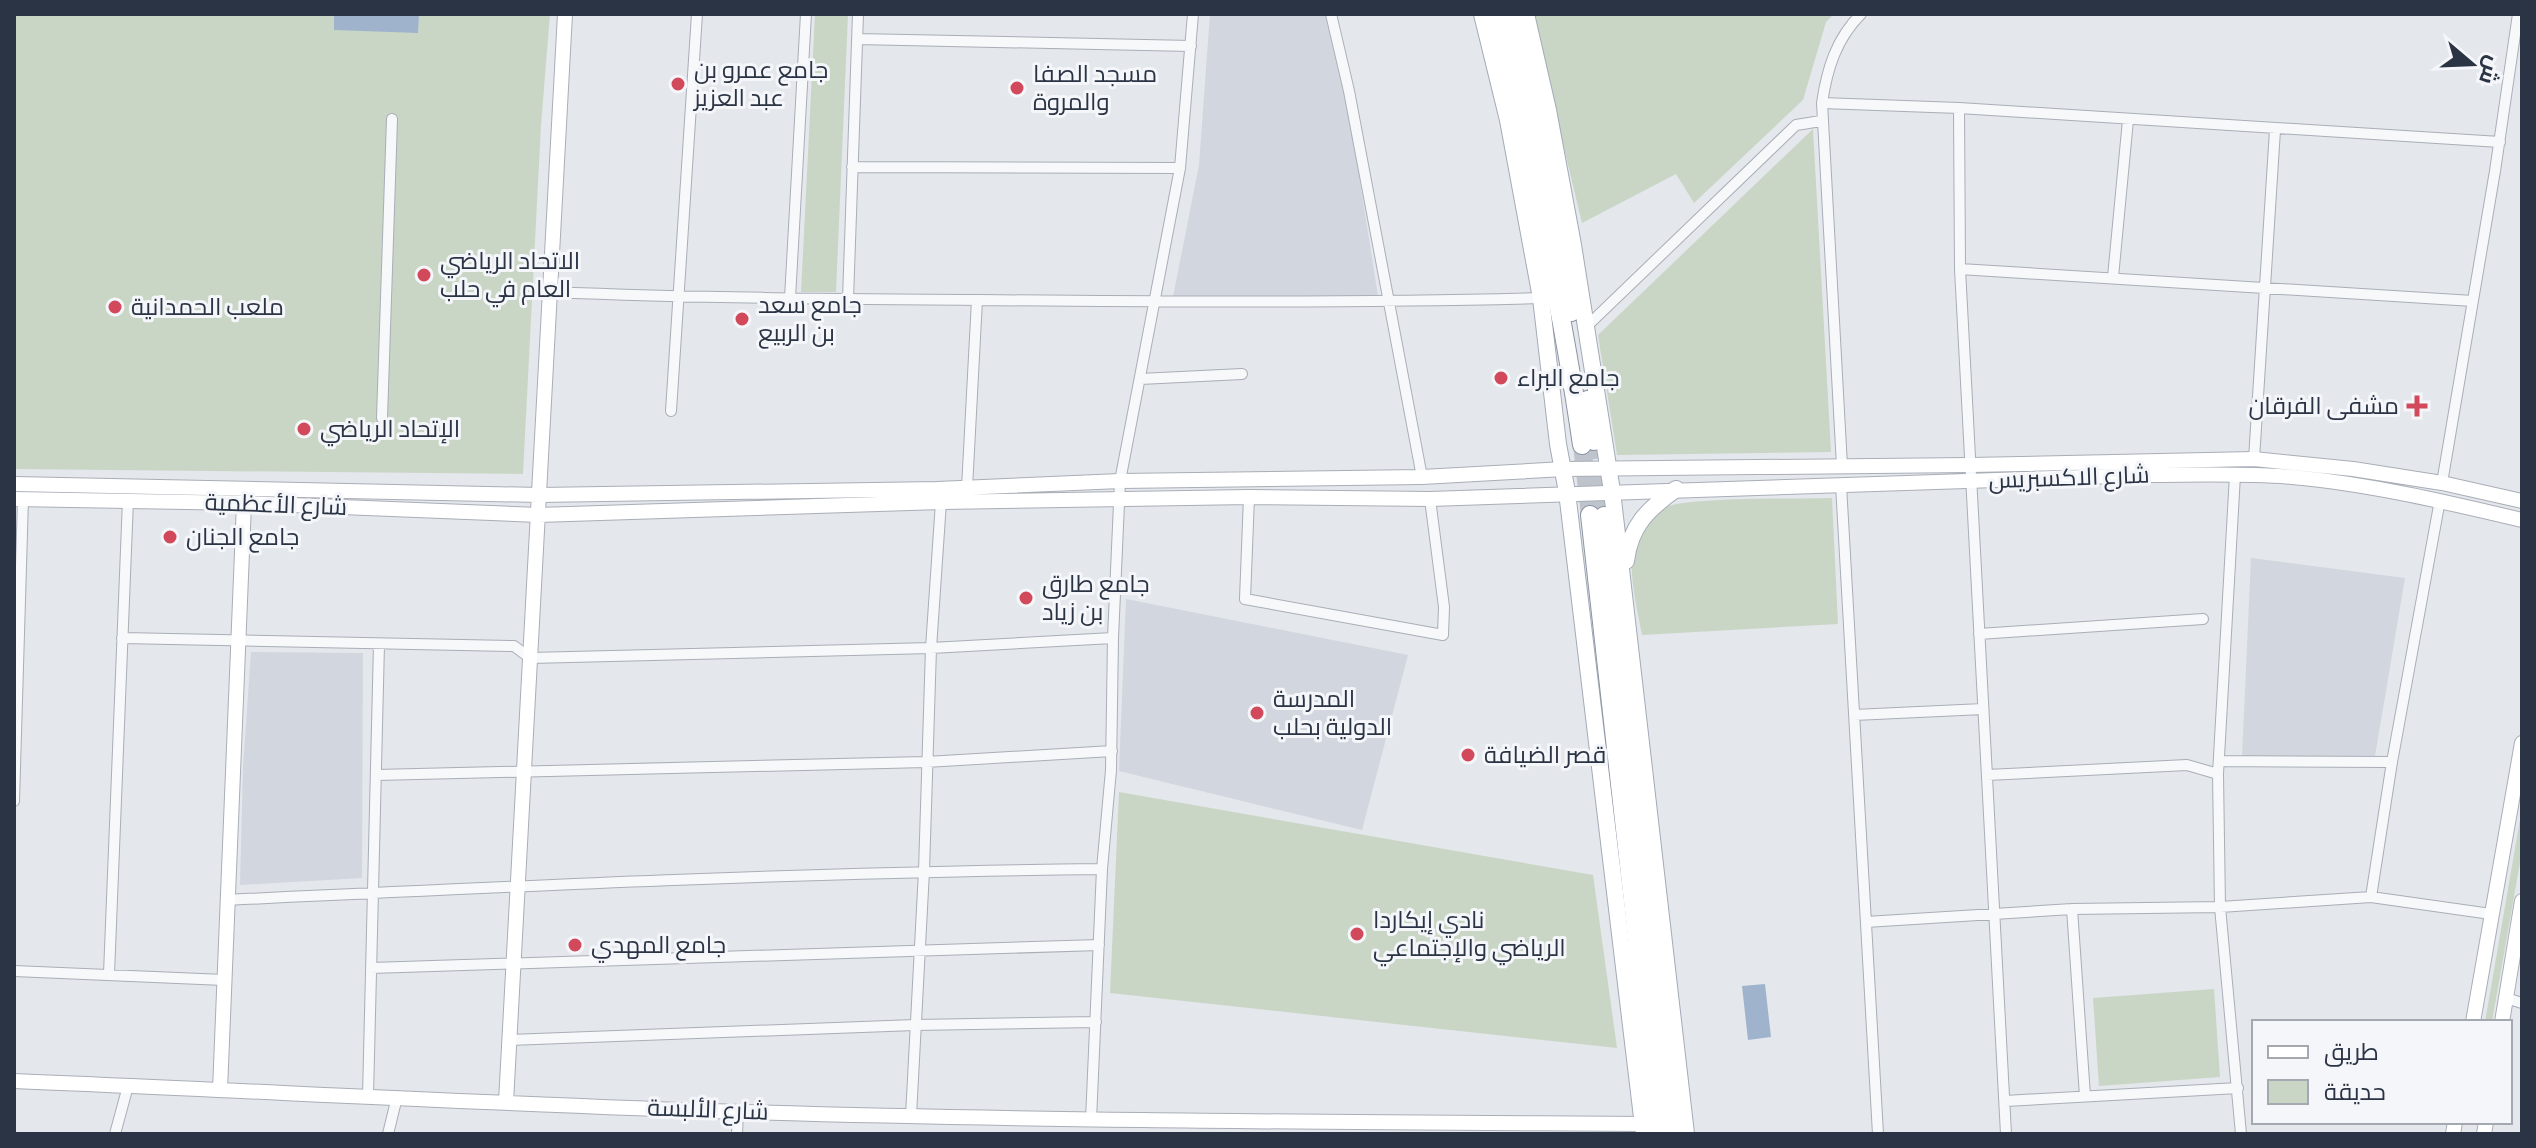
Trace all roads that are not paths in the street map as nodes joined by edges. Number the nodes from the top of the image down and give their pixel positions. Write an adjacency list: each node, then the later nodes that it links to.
1 (565, 14): 28 (street)
2 (697, 14): 29 (street)
3 (806, 14): 30 (street)
4 (858, 14): 13 (street)
5 (1193, 14): 14 (street)
6 (1331, 14): 36 (street)
7 (1482, 14): 17 (main road)
8 (1496, 14): 17 (highway)
9 (1512, 14): 17 (highway)
10 (1526, 14): 17 (main road)
11 (1861, 14): 15 (street)
12 (2518, 14): 22 (street)
13 (857, 39): 14 (street); 23 (street)
14 (1191, 46): 24 (street)
15 (1822, 103): 16 (street); 20 (street)
16 (1959, 108): 19 (street); 25 (street)
17 (1528, 115): 31 (main road); 37 (main road); 42 (highway)
18 (392, 119): 41 (street)
19 (2128, 120): 21 (street); 26 (street)
20 (1821, 121): 37 (street); 45 (street)
21 (2275, 130): 22 (street); 27 (street)
22 (2500, 142): 34 (street)
23 (852, 167): 24 (street); 32 (street)
24 (1180, 168): 35 (street)
25 (1960, 269): 26 (street); 44 (street)
26 (2113, 277): 27 (street)
27 (2263, 289): 34 (street); 43 (street)
28 (550, 292): 29 (street); 59 (street)
29 (679, 297): 30 (street); 40 (street)
30 (790, 298): 32 (street)
31 (1541, 298): 36 (street); 46 (main road)
32 (848, 299): 33 (street)
33 (977, 300): 35 (street); 55 (street)
34 (2473, 301): 52 (street)
35 (1154, 302): 36 (street); 39 (street)
36 (1388, 302): 49 (street)
37 (1585, 328): 47 (main road)
38 (1242, 374): 39 (street)
39 (1140, 379): 50 (street)
40 (671, 411)
41 (382, 418)
42 (1588, 443)
43 (2254, 459): 44 (street); 52 (street)
44 (1970, 465): 45 (street); 51 (street)
45 (1842, 466): 47 (street)
46 (1564, 469): 47 (street); 49 (street); 58 (main road)
47 (1609, 469): 57 (main road)
48 (2235, 475): 51 (street, شارع الاكسبريس); 65 (street, شارع الاكسبريس); 84 (street)
49 (1422, 477): 50 (street)
50 (1120, 481): 55 (street); 62 (street)
51 (1970, 482): 54 (street, شارع الاكسبريس); 73 (street)
52 (2442, 483): 66 (street)
53 (14, 484): 59 (street)
54 (1841, 485): 56 (street, شارع الاكسبريس); 81 (street)
55 (967, 488): 59 (street)
56 (1676, 489): 57 (street, شارع الاكسبريس); 71 (main road)
57 (1612, 491): 58 (street, شارع الاكسبريس); 71 (main road)
58 (1567, 492): 63 (street, شارع الاكسبريس); 131 (main road)
59 (539, 495): 69 (street)
60 (1249, 497): 62 (street, شارع الاكسبريس); 63 (street, شارع الاكسبريس); 63 (street)
61 (19, 499): 64 (street, شارع الأعظمية); 91 (street)
62 (1119, 499): 67 (street, شارع الأعظمية); 75 (street)
63 (1430, 499)
64 (128, 500): 68 (street, شارع الأعظمية); 74 (street)
65 (2440, 500): 70 (street, شارع الاكسبريس); 86 (street)
66 (2522, 501)
67 (941, 502): 69 (street, شارع الأعظمية); 78 (street)
68 (244, 503): 69 (street, شارع الأعظمية); 76 (street)
69 (538, 515): 79 (street)
70 (2522, 520)
71 (1623, 587): 137 (main road)
72 (2203, 619): 73 (street)
73 (1979, 634): 80 (street)
74 (122, 638): 76 (street); 109 (street)
75 (1113, 638): 78 (street); 83 (street)
76 (238, 643): 77 (street); 97 (street)
77 (379, 644): 79 (street); 89 (street)
78 (931, 648): 79 (street); 85 (street)
79 (530, 658): 87 (street)
80 (1983, 709): 81 (street); 90 (street)
81 (1854, 715): 103 (street)
82 (2522, 743): 102 (street)
83 (1112, 751): 85 (street); 92 (street)
84 (2219, 761): 86 (street); 88 (street)
85 (926, 762): 87 (street); 93 (street)
86 (2392, 762): 96 (street)
87 (524, 772): 89 (street); 94 (street)
88 (2218, 774): 90 (street); 98 (street)
89 (376, 775): 95 (street)
90 (1987, 775): 101 (street)
91 (14, 801)
92 (1102, 869): 93 (street); 104 (street)
93 (924, 871): 94 (street); 105 (street)
94 (518, 886): 95 (street); 106 (street)
95 (373, 893): 97 (street); 107 (street)
96 (2371, 897): 98 (street); 102 (street)
97 (227, 900): 110 (street)
98 (2220, 907): 99 (street); 120 (street)
99 (2072, 909): 101 (street); 123 (street)
100 (2521, 911): 111 (street)
101 (1994, 914): 103 (street); 125 (street)
102 (2491, 914): 113 (street)
103 (1866, 922): 138 (street)
104 (1099, 945): 105 (street); 115 (street)
105 (918, 950): 106 (street); 116 (street)
106 (513, 963): 107 (street); 117 (street)
107 (371, 968): 122 (street)
108 (14, 971): 109 (street)
109 (109, 974): 110 (street)
110 (224, 980): 121 (street)
111 (2506, 998): 112 (street); 114 (street)
112 (2522, 1003)
113 (2473, 1020)
114 (2502, 1020)
115 (1096, 1022): 116 (street); 129 (street)
116 (915, 1025): 117 (street); 128 (street)
117 (509, 1040): 126 (street)
118 (14, 1081): 119 (street, شارع الألبسة)
119 (128, 1086): 121 (street, شارع الألبسة); 132 (street)
120 (2238, 1088): 123 (street); 140 (street)
121 (220, 1090): 122 (street, شارع الألبسة)
122 (368, 1096): 124 (street, شارع الألبسة)
123 (2085, 1096): 125 (street)
124 (397, 1097): 126 (street, شارع الألبسة); 133 (street)
125 (2005, 1101): 139 (street)
126 (506, 1102): 127 (street, شارع الألبسة)
127 (738, 1112): 128 (street, شارع الألبسة); 134 (street)
128 (911, 1116): 129 (street, شارع الألبسة)
129 (1091, 1120): 130 (street, شارع الألبسة)
130 (1482, 1128): 131 (street, شارع الألبسة)
131 (1643, 1129)
132 (115, 1134)
133 (388, 1134)
134 (737, 1134)
135 (1659, 1134): 136 (highway)
136 (1675, 1134)
137 (1686, 1134)
138 (1878, 1134)
139 (2006, 1134)
140 (2241, 1134)

